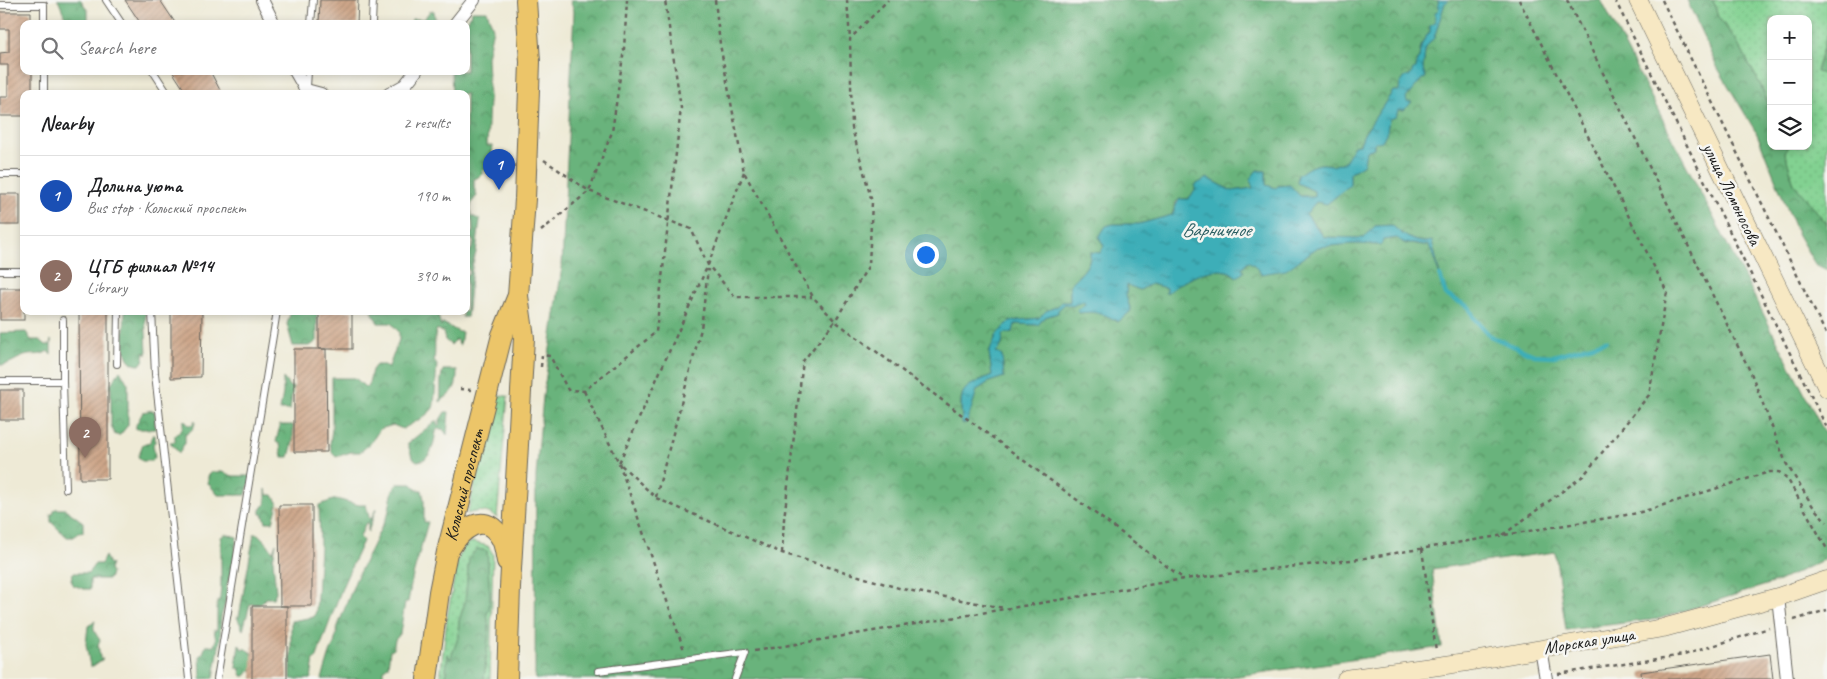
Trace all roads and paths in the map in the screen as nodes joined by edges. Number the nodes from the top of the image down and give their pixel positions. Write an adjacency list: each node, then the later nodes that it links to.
1 (106, 0): 19 (lane)
2 (262, 0): 20 (street)
3 (313, 0): 21 (lane)
4 (373, 0): 22 (lane)
5 (474, 0): 23 (street)
6 (526, 0): 44 (main road, Кольский проспект)
7 (627, 0): 38 (path)
8 (665, 0): 39 (path)
9 (715, 0): 35 (path)
10 (847, 0): 24 (path)
11 (888, 0): 24 (path)
12 (1519, 0): 63 (path)
13 (1568, 0): 62 (path)
14 (1615, 0): 58 (path)
15 (1638, 0): 56 (street, улица Ломоносова)
16 (1662, 0): 51 (path)
17 (0, 5): 18 (lane)
18 (44, 20)
19 (119, 20)
20 (272, 20)
21 (311, 20)
22 (372, 20)
23 (458, 20)
24 (850, 39): 50 (path)
25 (44, 75): 30 (lane)
26 (156, 75): 31 (lane)
27 (297, 75): 32 (street)
28 (308, 75): 32 (lane)
29 (413, 75): 33 (street)
30 (44, 90)
31 (165, 90)
32 (306, 90)
33 (396, 90)
34 (543, 160): 38 (path)
35 (744, 172): 41 (path); 45 (path)
36 (0, 174): 37 (lane)
37 (20, 174)
38 (589, 191): 39 (path); 40 (path)
39 (668, 220): 41 (path); 57 (path)
40 (536, 235)
41 (708, 265): 45 (path); 59 (path); 61 (path)
42 (0, 271): 43 (lane)
43 (20, 271)
44 (518, 296): 66 (main road, Кольский проспект); 70 (main road, Кольский проспект)
45 (813, 297): 50 (path)
46 (118, 315): 53 (lane)
47 (152, 315): 82 (lane)
48 (276, 315): 83 (lane)
49 (63, 320): 54 (lane)
50 (835, 321): 67 (path); 68 (path)
51 (1827, 336)
52 (550, 356): 57 (path)
53 (117, 364)
54 (63, 380): 55 (lane); 60 (lane)
55 (0, 381)
56 (1827, 388)
57 (584, 391): 59 (path)
58 (1827, 428)
59 (619, 463): 61 (path); 77 (path)
60 (66, 488)
61 (656, 498): 67 (path)
62 (1827, 522)
63 (1502, 536): 64 (path); 65 (path)
64 (1422, 549): 68 (path); 78 (path)
65 (1827, 549)
66 (448, 552): 70 (main road); 84 (main road, Кольский проспект)
67 (782, 554): 72 (path)
68 (1184, 579): 72 (path)
69 (1827, 580): 71 (street, Морская улица)
70 (510, 587): 85 (main road, Кольский проспект)
71 (1778, 597): 74 (street); 75 (street, Морская улица)
72 (1006, 608): 76 (path)
73 (1827, 610): 74 (path)
74 (1781, 624): 81 (path); 88 (street)
75 (1541, 649): 78 (street, Морская улица); 81 (street)
76 (745, 652): 77 (lane); 86 (lane)
77 (687, 660): 79 (lane)
78 (1422, 668): 80 (street, Морская улица)
79 (598, 671)
80 (1378, 677): 87 (street, Морская улица)
81 (1546, 678)
82 (189, 679)
83 (217, 679)
84 (427, 679)
85 (507, 679)
86 (735, 679)
87 (1346, 679)
88 (1787, 679)

